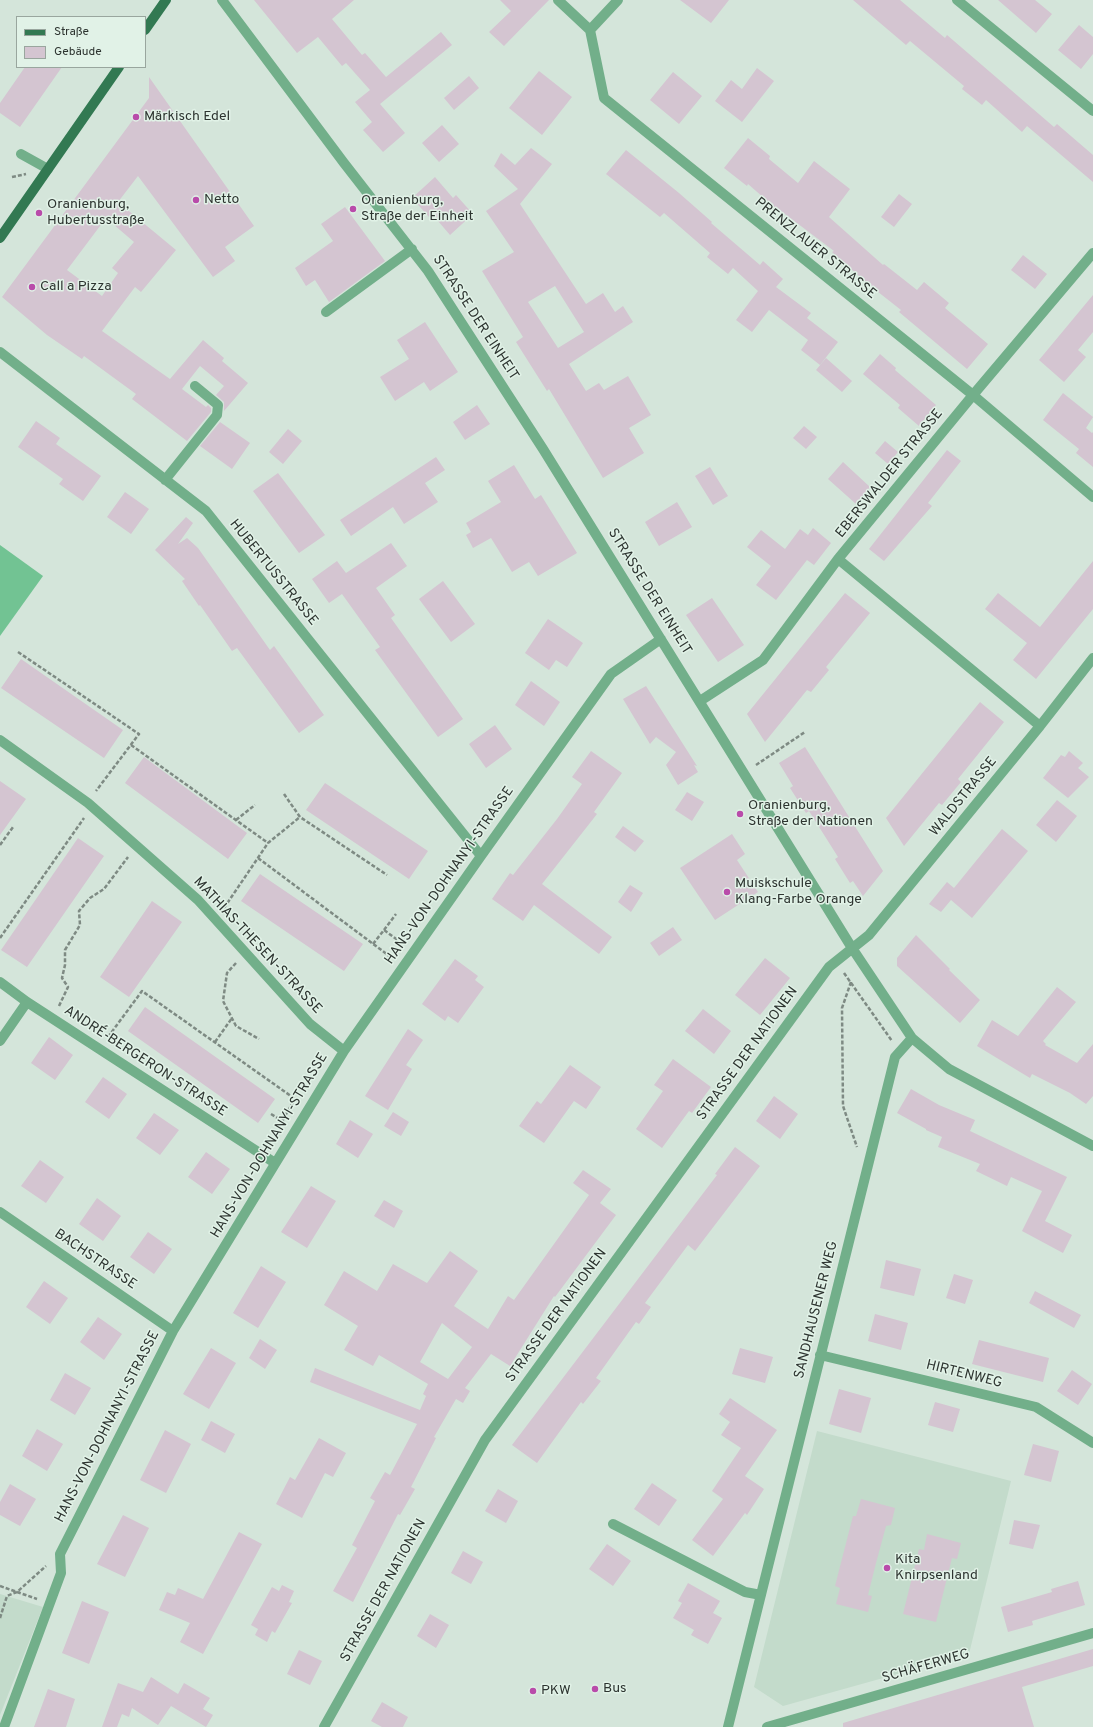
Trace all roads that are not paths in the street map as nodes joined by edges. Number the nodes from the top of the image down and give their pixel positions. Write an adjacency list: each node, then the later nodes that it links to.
1 (166, 0): 6 (main road)
2 (222, 0): 13 (street, STRASSE DER EINHEIT)
3 (558, 0): 7 (street)
4 (618, 0): 7 (street)
5 (957, 0): 9 (street)
6 (146, 29)
7 (590, 30): 18 (street, PRENZLAUER STRASSE)
8 (118, 68): 11 (main road)
9 (1093, 111)
10 (21, 154): 11 (street)
11 (48, 169): 12 (main road)
12 (0, 238)
13 (412, 249): 15 (street); 22 (street, STRASSE DER EINHEIT)
14 (1093, 254): 18 (street, EBERSWALDER STRASSE)
15 (326, 312)
16 (0, 352): 19 (street, HUBERTUSSTRASSE)
17 (195, 386): 19 (street)
18 (973, 395): 20 (street, PRENZLAUER STRASSE); 21 (street, EBERSWALDER STRASSE)
19 (165, 480): 27 (street, HUBERTUSSTRASSE)
20 (1093, 497)
21 (838, 559): 24 (street, EBERSWALDER STRASSE); 25 (street)
22 (661, 638): 24 (street, STRASSE DER EINHEIT); 27 (street, HANS-VON-DOHNANYI-STRASSE)
23 (1093, 658): 25 (street, WALDSTRASSE)
24 (700, 701): 28 (street, STRASSE DER EINHEIT)
25 (1040, 726): 28 (street, WALDSTRASSE)
26 (0, 740): 33 (street, MATHIAS-THESEN-STRASSE)
27 (481, 856): 33 (street, HANS-VON-DOHNANYI-STRASSE)
28 (852, 948): 31 (street, STRASSE DER EINHEIT); 44 (street, STRASSE DER NATIONEN)
29 (0, 982): 30 (street, ANDRÉ-BERGERON-STRASSE)
30 (27, 1002): 32 (street); 35 (street, ANDRÉ-BERGERON-STRASSE)
31 (912, 1038): 34 (street, STRASSE DER EINHEIT); 38 (street, SANDHAUSENER WEG)
32 (0, 1041)
33 (344, 1051): 35 (street, HANS-VON-DOHNANYI-STRASSE)
34 (1093, 1146)
35 (275, 1163): 37 (street, HANS-VON-DOHNANYI-STRASSE)
36 (0, 1212): 37 (street, BACHSTRASSE)
37 (173, 1331): 43 (street, HANS-VON-DOHNANYI-STRASSE)
38 (820, 1355): 39 (street, HIRTENWEG); 41 (street, SANDHAUSENER WEG)
39 (1093, 1444)
40 (613, 1524): 41 (street)
41 (760, 1595): 45 (street, SANDHAUSENER WEG)
42 (1093, 1633): 46 (street, SCHÄFERWEG)
43 (4, 1727)
44 (324, 1727)
45 (728, 1727)
46 (767, 1727)

